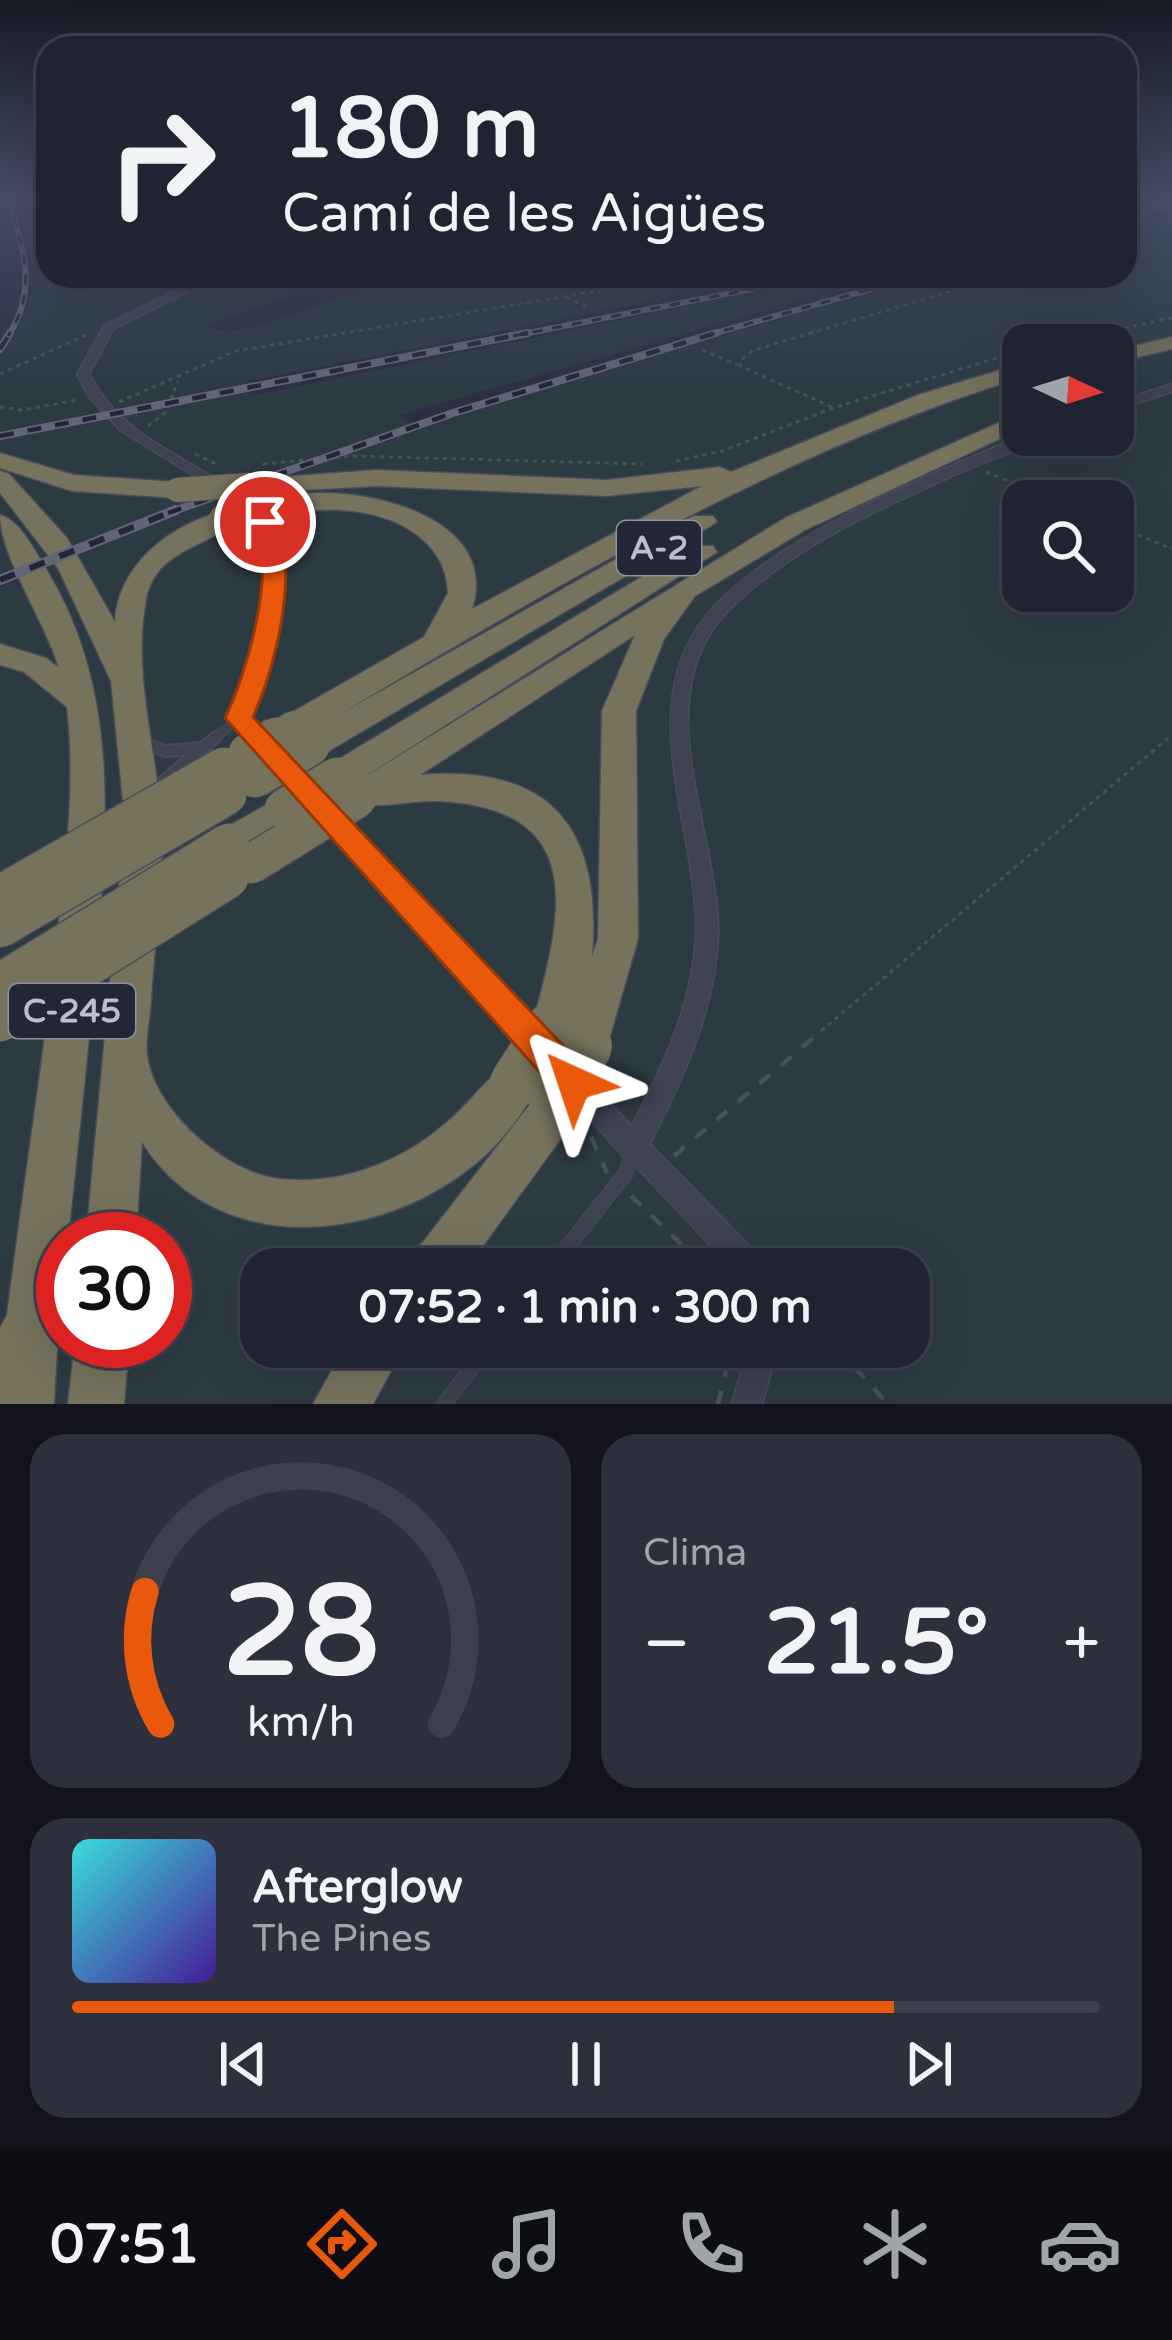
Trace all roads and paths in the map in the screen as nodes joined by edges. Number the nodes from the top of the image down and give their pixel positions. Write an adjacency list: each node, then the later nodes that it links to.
1 (189, 288): 8 (street)
2 (618, 288): 4 (path)
3 (961, 288): 14 (path)
4 (566, 297): 5 (path); 18 (path)
5 (586, 306)
6 (1172, 318): 7 (path)
7 (1134, 326)
8 (109, 327): 15 (path); 22 (street)
9 (1172, 340): 10 (highway)
10 (1134, 348)
11 (702, 350): 14 (path)
12 (1002, 356): 24 (path)
13 (1172, 364): 16 (highway)
14 (740, 366): 24 (path)
15 (0, 374)
16 (1134, 374)
17 (1002, 376): 30 (highway)
18 (178, 381): 22 (path); 27 (path)
19 (1172, 388): 21 (street)
20 (1002, 389): 48 (highway, A-2)
21 (1134, 400)
22 (96, 402): 23 (path); 27 (street)
23 (0, 407)
24 (833, 408): 32 (path)
25 (1002, 413): 51 (highway, A-2)
26 (1002, 429): 42 (highway)
27 (137, 434): 29 (street)
28 (1002, 449): 34 (street)
29 (176, 458): 35 (path); 50 (street)
30 (780, 458): 38 (highway); 43 (highway)
31 (0, 460): 38 (highway, bridge)
32 (666, 463)
33 (645, 464): 38 (path)
34 (968, 464): 37 (path); 61 (street)
35 (226, 468)
36 (0, 479): 45 (highway, C-245)
37 (1007, 480)
38 (259, 485): 43 (highway); 45 (highway, bridge)
39 (0, 523): 46 (highway, C-245)
40 (1134, 533): 41 (path)
41 (1172, 549)
42 (685, 590): 51 (highway); 58 (highway)
43 (427, 650): 48 (highway)
44 (0, 653): 46 (highway)
45 (127, 691): 49 (highway, C-245)
46 (78, 699): 67 (highway, C-245)
47 (1172, 735): 62 (path)
48 (302, 736): 50 (highway, A-2, bridge)
49 (136, 741): 50 (lane); 52 (highway, C-245)
50 (232, 760): 52 (lane); 54 (highway, bridge); 55 (highway, A-2, bridge); 61 (street)
51 (353, 789): 53 (highway, bridge); 53 (highway, A-2, bridge); 58 (highway)
52 (141, 804): 59 (highway, C-245)
53 (236, 862): 56 (highway, A-2, bridge); 57 (highway, bridge)
54 (0, 895)
55 (0, 928)
56 (0, 983)
57 (0, 1022)
58 (572, 1033): 60 (highway, bridge)
59 (128, 1066): 60 (highway); 63 (highway, C-245)
60 (535, 1096): 64 (highway)
61 (634, 1149): 62 (street); 65 (lane)
62 (656, 1172): 66 (street)
63 (114, 1212)
64 (446, 1248)
65 (566, 1248)
66 (731, 1248)
67 (32, 1322): 74 (highway); 75 (highway, C-245)
68 (99, 1368): 76 (highway)
69 (363, 1368): 77 (highway)
70 (472, 1368): 78 (lane)
71 (727, 1368): 79 (path)
72 (757, 1368): 80 (street)
73 (855, 1368): 81 (path)
74 (0, 1384)
75 (26, 1404)
76 (96, 1404)
77 (340, 1404)
78 (444, 1404)
79 (718, 1404)
80 (747, 1404)
81 (888, 1404)

